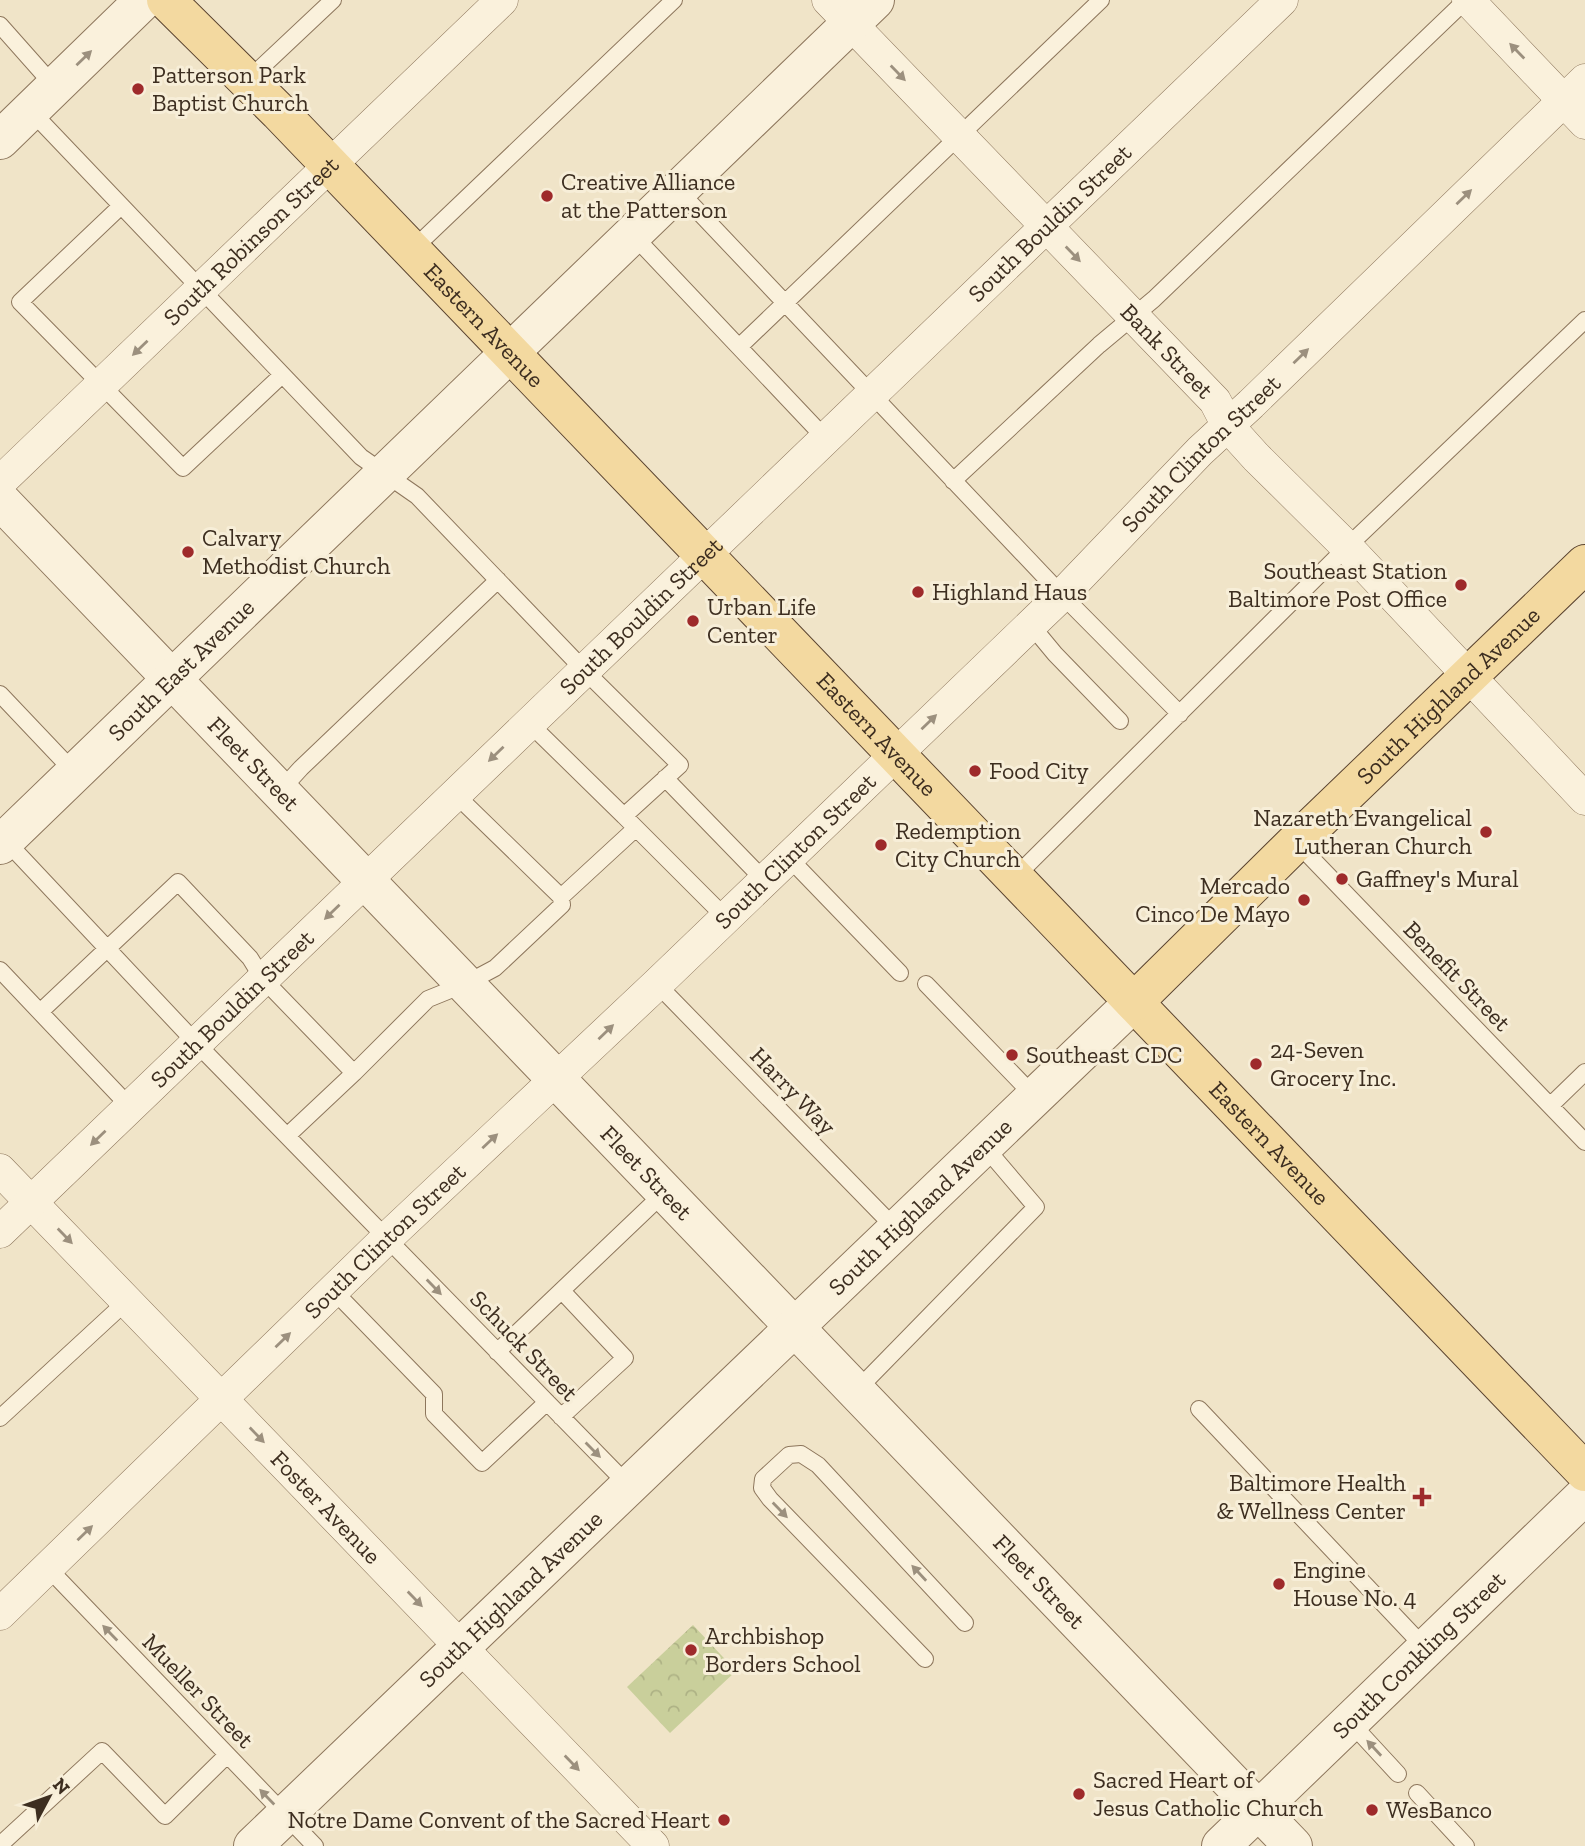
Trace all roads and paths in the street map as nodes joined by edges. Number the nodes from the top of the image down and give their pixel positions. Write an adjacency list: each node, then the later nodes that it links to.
1 (144, 0): 12 (street, one-way to 1)
2 (166, 0): 11 (main road, Eastern Avenue)
3 (333, 0): 11 (lane)
4 (502, 0): 16 (street, South Robinson Street)
5 (674, 0): 21 (lane)
6 (1101, 0): 14 (lane)
7 (1282, 0): 19 (street, South Bouldin Street)
8 (1470, 1): 13 (street, one-way to 8); 24 (lane)
9 (851, 8): 14 (street, Bank Street, one-way to 14); 17 (street, South East Avenue)
10 (0, 25): 12 (lane)
11 (248, 80): 16 (main road, Eastern Avenue)
12 (43, 99): 15 (street); 18 (lane)
13 (1578, 101): 31 (street, South Clinton Street, one-way to 13)
14 (959, 136): 19 (street, Bank Street); 23 (lane)
15 (0, 140)
16 (330, 165): 21 (main road, Eastern Avenue); 22 (street, South Robinson Street)
17 (678, 190): 20 (street, South East Avenue); 23 (lane)
18 (121, 206): 22 (lane); 29 (lane)
19 (1046, 226): 24 (street, Bank Street, one-way to 24); 30 (street, South Bouldin Street)
20 (632, 234): 26 (lane); 27 (street, South East Avenue)
21 (412, 250): 27 (main road, Eastern Avenue)
22 (201, 290): 28 (lane); 29 (street, South Robinson Street, one-way to 29)
23 (786, 304): 26 (lane); 30 (lane)
24 (1134, 317): 31 (street, Bank Street); 34 (lane)
25 (1585, 320): 37 (lane)
26 (739, 347): 32 (lane)
27 (510, 352): 33 (street, South East Avenue); 38 (main road, Eastern Avenue)
28 (282, 375): 29 (lane); 33 (lane)
29 (102, 384): 35 (street, South Robinson Street)
30 (871, 395): 32 (street, South Bouldin Street); 34 (lane)
31 (1228, 426): 37 (street, Bank Street); 41 (street, South Clinton Street)
32 (825, 438): 38 (street, South Bouldin Street)
33 (385, 473): 40 (lane); 45 (street, South East Avenue)
34 (953, 481): 41 (lane)
35 (0, 482)
36 (0, 500): 45 (street, Fleet Street)
37 (1347, 547): 44 (street, Bank Street); 47 (lane)
38 (705, 554): 43 (street, South Bouldin Street); 50 (main road, Eastern Avenue)
39 (1585, 564): 44 (main road, South Highland Avenue)
40 (498, 580): 43 (lane); 53 (lane)
41 (1062, 595): 42 (street, South Clinton Street); 47 (lane)
42 (1031, 625): 48 (lane); 50 (street, South Clinton Street, one-way to 42)
43 (584, 670): 49 (street, South Bouldin Street); 52 (lane)
44 (1469, 676): 55 (street, Bank Street); 59 (main road, South Highland Avenue)
45 (172, 679): 51 (street, South East Avenue); 53 (street, Fleet Street)
46 (0, 694): 51 (lane)
47 (1180, 714): 61 (lane)
48 (1120, 721)
49 (529, 723): 54 (street, South Bouldin Street, one-way to 54); 56 (lane)
50 (895, 754): 60 (street, South Clinton Street); 61 (main road, Eastern Avenue)
51 (75, 773): 58 (street, South East Avenue)
52 (665, 778): 56 (lane); 63 (lane)
53 (280, 791): 62 (street, Fleet Street)
54 (456, 794): 62 (street, South Bouldin Street); 64 (lane)
55 (1585, 799)
56 (624, 816): 57 (lane)
57 (636, 828): 64 (lane); 65 (lane)
58 (3, 842): 66 (lane, Schuck Street)
59 (1296, 842): 73 (main road, South Highland Avenue); 80 (lane, Benefit Street)
60 (788, 857): 63 (street, South Clinton Street); 68 (lane)
61 (1014, 877): 73 (main road, Eastern Avenue)
62 (366, 880): 69 (street, South Bouldin Street, one-way to 69); 70 (street, Fleet Street)
63 (764, 880): 65 (street, South Clinton Street)
64 (561, 897): 70 (lane)
65 (726, 918): 71 (street, South Clinton Street)
66 (108, 948): 69 (lane); 74 (lane); 75 (lane, Schuck Street)
67 (0, 971): 74 (lane)
68 (900, 973)
69 (263, 979): 75 (street, South Bouldin Street); 77 (lane)
70 (465, 984): 77 (lane); 78 (street, Fleet Street)
71 (657, 984): 78 (street, South Clinton Street, one-way to 71); 88 (lane, Harry Way)
72 (926, 984): 79 (lane)
73 (1134, 1002): 79 (street, South Highland Avenue); 102 (main road, Eastern Avenue)
74 (40, 1012): 81 (lane)
75 (197, 1042): 81 (street, South Bouldin Street); 82 (lane, Schuck Street)
76 (1585, 1072): 80 (lane)
77 (354, 1073): 82 (lane)
78 (557, 1079): 86 (street, Fleet Street); 90 (street, South Clinton Street, one-way to 78)
79 (1035, 1097): 84 (street, South Highland Avenue)
80 (1551, 1105): 83 (lane, Benefit Street)
81 (130, 1107): 87 (street, South Bouldin Street, one-way to 87)
82 (286, 1136): 90 (lane, Schuck Street)
83 (1585, 1142)
84 (984, 1146): 88 (street, South Highland Avenue); 96 (lane)
85 (0, 1170): 87 (street, Foster Avenue)
86 (665, 1192): 92 (lane); 94 (street, Fleet Street)
87 (31, 1202): 89 (street, South Bouldin Street); 93 (street, Foster Avenue, one-way to 93)
88 (897, 1230): 94 (street, South Highland Avenue)
89 (0, 1232)
90 (387, 1238): 91 (street, South Clinton Street); 95 (lane, Schuck Street, one-way to 95)
91 (333, 1290): 97 (street, South Clinton Street, one-way to 91); 98 (lane)
92 (562, 1291): 95 (lane); 100 (lane)
93 (128, 1300): 97 (street, Foster Avenue); 101 (lane)
94 (795, 1327): 96 (street, Fleet Street); 103 (street, South Highland Avenue)
95 (497, 1352): 98 (lane, Schuck Street)
96 (856, 1391): 115 (street, Fleet Street)
97 (223, 1399): 105 (street, South Clinton Street, one-way to 97); 108 (street, Foster Avenue, one-way to 108)
98 (547, 1402): 100 (lane, Schuck Street)
99 (1199, 1409): 109 (lane)
100 (561, 1417): 103 (lane, Schuck Street, one-way to 103)
101 (0, 1418)
102 (1585, 1472)
103 (629, 1486): 108 (street, South Highland Avenue)
104 (1585, 1495): 109 (street, South Conkling Street)
105 (48, 1568): 106 (street, South Clinton Street); 112 (lane, Mueller Street, one-way to 105)
106 (0, 1614)
107 (965, 1623): 110 (lane, one-way to 110)
108 (461, 1647): 116 (street, South Highland Avenue); 120 (street, Foster Avenue, one-way to 120)
109 (1426, 1649): 111 (street, South Conkling Street)
110 (925, 1659)
111 (1350, 1722): 113 (lane, one-way to 111); 115 (street, South Conkling Street)
112 (228, 1755): 116 (lane, Mueller Street, one-way to 112); 117 (lane)
113 (1398, 1774)
114 (1417, 1793): 123 (lane)
115 (1259, 1810): 121 (street, South Conkling Street); 122 (street, Fleet Street)
116 (285, 1815): 118 (street, South Highland Avenue); 119 (lane, Mueller Street)
117 (0, 1845)
118 (253, 1846)
119 (315, 1846)
120 (653, 1846)
121 (1221, 1846)
122 (1293, 1846)
123 (1466, 1846)

